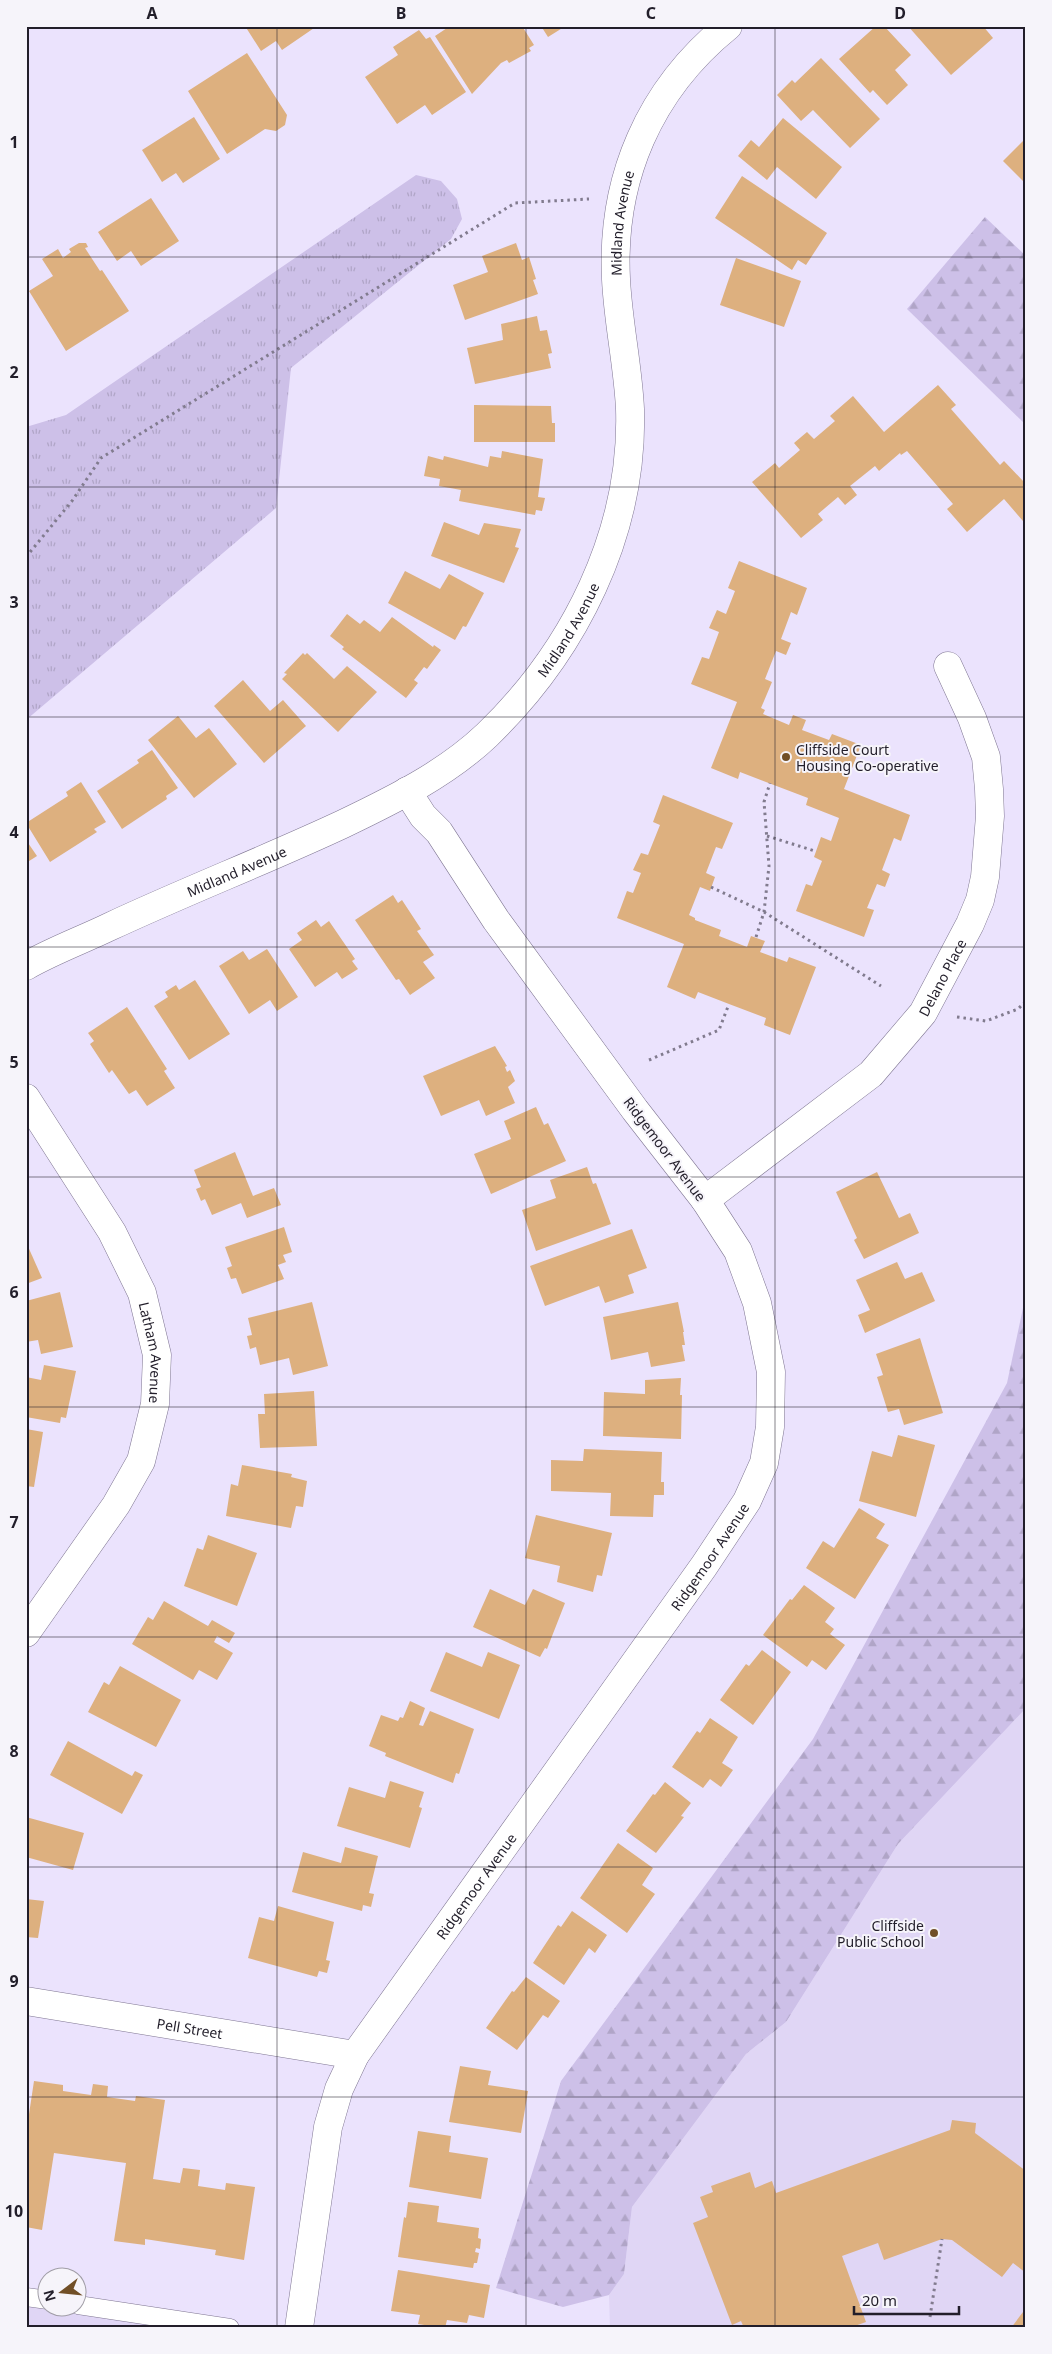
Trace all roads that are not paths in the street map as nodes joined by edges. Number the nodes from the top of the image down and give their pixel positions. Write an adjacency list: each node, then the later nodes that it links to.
1 (728, 26): 3 (street, Midland Avenue)
2 (948, 666): 6 (street, Delano Place)
3 (406, 791): 4 (street, Midland Avenue); 6 (street, Ridgemoor Avenue)
4 (26, 966)
5 (26, 1098): 7 (street, Latham Avenue)
6 (704, 1200): 9 (street, Ridgemoor Avenue)
7 (26, 1633)
8 (26, 2001): 9 (street, Pell Street)
9 (355, 2055): 12 (street, Ridgemoor Avenue)
10 (88, 2307): 11 (lane)
11 (230, 2328)
12 (299, 2328)

